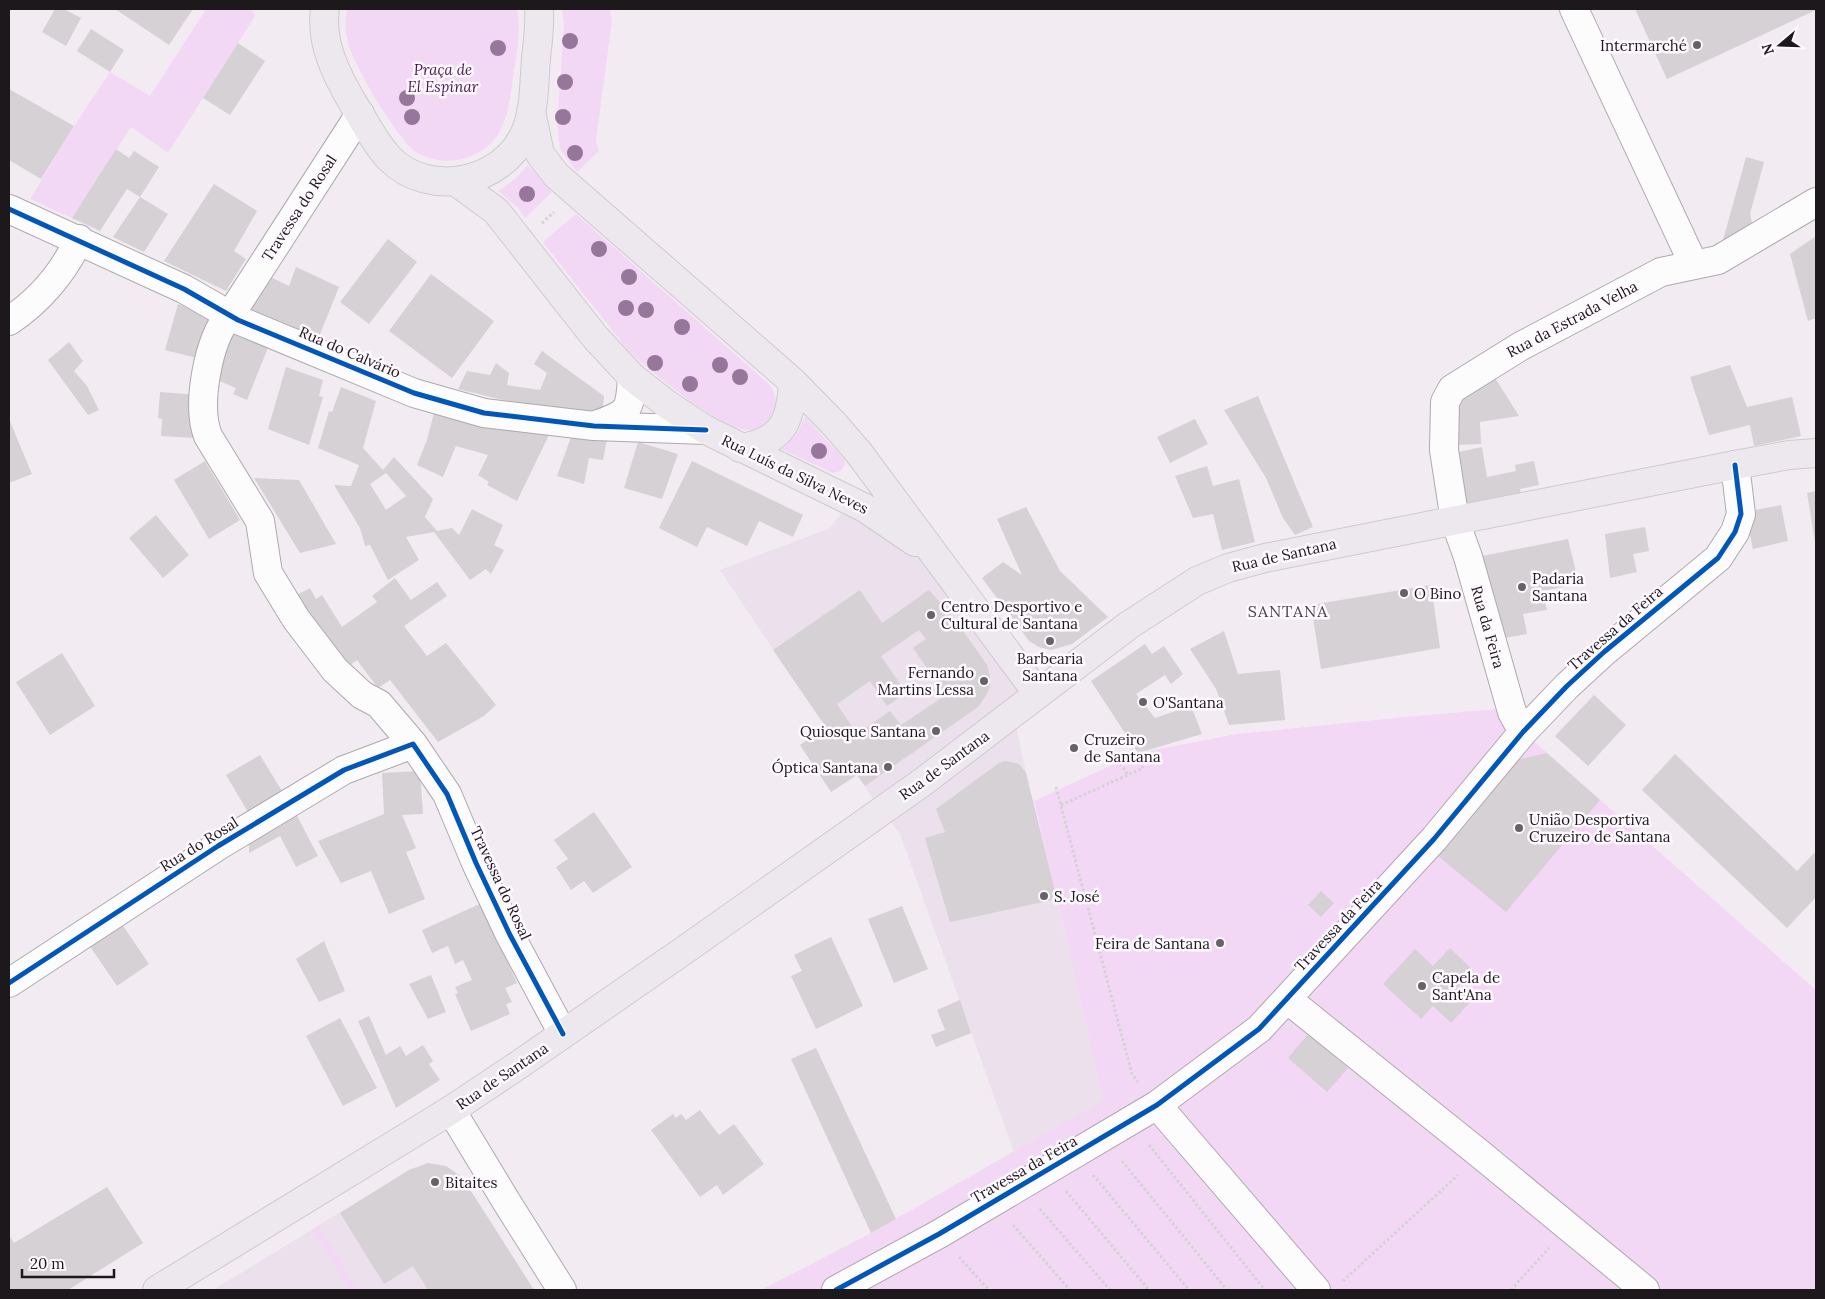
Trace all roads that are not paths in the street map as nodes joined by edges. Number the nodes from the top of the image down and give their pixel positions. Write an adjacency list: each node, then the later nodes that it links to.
1 (325, 9): 5 (main road)
2 (539, 9): 4 (main road)
3 (1574, 9): 10 (street)
4 (531, 111): 6 (main road); 14 (main road, Rua Luís da Silva Neves)
5 (360, 114): 6 (main road); 11 (street, Travessa do Rosal)
6 (455, 181): 13 (main road, Rua Luís da Silva Neves)
7 (1816, 202): 10 (street, Rua da Estrada Velha)
8 (9, 209): 9 (street, Rua do Calvário)
9 (78, 240): 11 (street, Rua do Calvário); 12 (street)
10 (1694, 265): 20 (street, Rua da Estrada Velha)
11 (233, 309): 15 (street, Rua do Calvário); 24 (street, Travessa do Rosal)
12 (9, 321)
13 (632, 377): 15 (street, Rua do Calvário); 16 (main road, Rua Luís da Silva Neves)
14 (793, 382): 17 (main road); 21 (main road, Rua Luís da Silva Neves)
15 (594, 426): 16 (street, Rua do Calvário)
16 (706, 430): 17 (main road, Rua Luís da Silva Neves)
17 (740, 448): 21 (main road, Rua Luís da Silva Neves)
18 (1816, 453): 19 (main road, Rua de Santana)
19 (1735, 465): 20 (main road, Rua de Santana); 23 (street, Travessa da Feira)
20 (1455, 521): 22 (main road, Rua de Santana); 23 (street, Rua da Feira)
21 (949, 574): 22 (main road, Rua Luís da Silva Neves)
22 (1038, 694): 27 (main road, Rua de Santana)
23 (1523, 732): 26 (street, Travessa da Feira)
24 (413, 744): 25 (street, Rua do Rosal); 27 (street, Travessa do Rosal)
25 (9, 983)
26 (1287, 999): 28 (street, Travessa da Feira); 34 (street)
27 (563, 1034): 29 (main road, Rua de Santana)
28 (1157, 1105): 30 (street); 33 (street, Travessa da Feira)
29 (451, 1110): 31 (main road, Rua de Santana); 32 (street)
30 (1328, 1287)
31 (156, 1290)
32 (562, 1290)
33 (836, 1290)
34 (1645, 1290)

